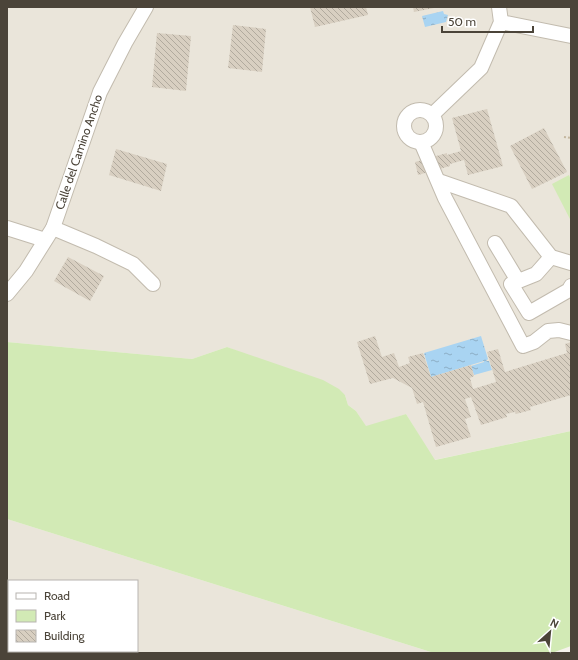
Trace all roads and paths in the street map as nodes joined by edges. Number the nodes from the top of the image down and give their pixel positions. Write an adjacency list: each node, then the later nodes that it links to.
1 (146, 7): 11 (street, Calle del Camino Ancho)
2 (499, 7): 3 (street)
3 (501, 22): 4 (street); 5 (street)
4 (571, 36)
5 (432, 115): 8 (street); 8 (street)
6 (564, 137): 7 (path)
7 (571, 138)
8 (421, 142): 9 (street)
9 (439, 181): 14 (street); 20 (street)
10 (7, 228): 12 (street)
11 (53, 228): 12 (street, Calle del Camino Ancho); 17 (street)
12 (45, 240): 19 (street, Calle del Camino Ancho)
13 (495, 243): 16 (street)
14 (551, 257): 15 (street); 16 (street)
15 (571, 263)
16 (518, 281): 18 (street)
17 (153, 284)
18 (571, 286)
19 (7, 294)
20 (571, 333)

